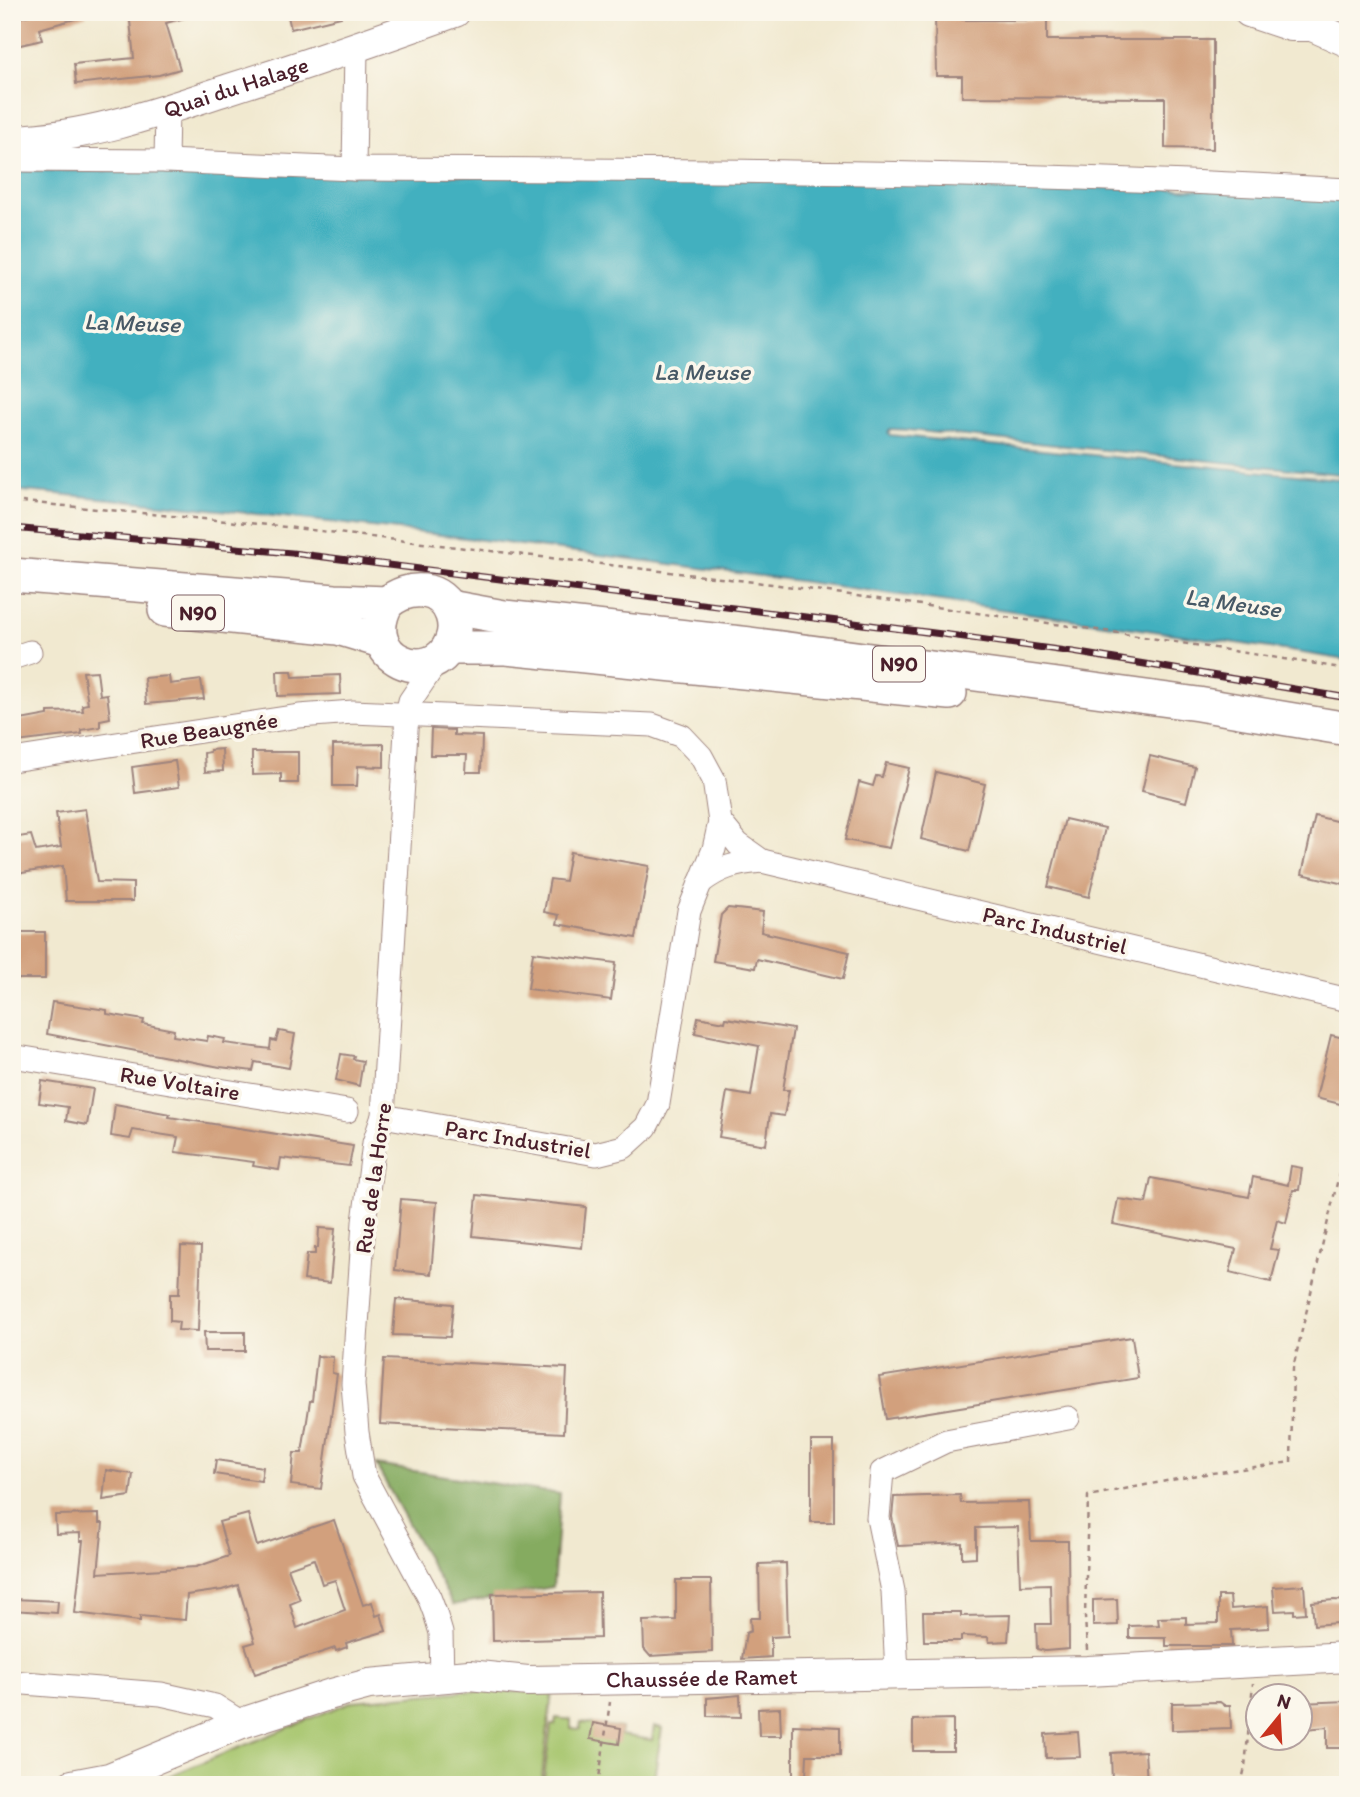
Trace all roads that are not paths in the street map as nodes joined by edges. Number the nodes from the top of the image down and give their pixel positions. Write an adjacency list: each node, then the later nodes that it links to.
1 (455, 12): 5 (main road, Quai du Halage)
2 (1249, 12): 3 (main road)
3 (1311, 17): 4 (main road)
4 (1348, 42)
5 (356, 48): 6 (main road, Quai du Halage); 10 (street)
6 (167, 109): 7 (main road, Quai du Halage); 9 (street)
7 (12, 140)
8 (12, 160): 9 (street)
9 (166, 161): 10 (street)
10 (354, 169): 11 (street)
11 (1348, 190)
12 (12, 575): 14 (highway, N90)
13 (12, 598): 16 (highway, N90)
14 (387, 603): 15 (highway); 16 (highway)
15 (449, 607): 17 (highway); 19 (highway, N90)
16 (387, 649): 17 (highway); 18 (street)
17 (444, 653): 18 (street); 20 (highway, N90)
18 (409, 707): 21 (street, Rue Beaugnée); 22 (street, Parc Industriel); 28 (street, Rue de la Horre)
19 (1348, 729)
20 (1348, 748)
21 (12, 760)
22 (720, 822): 23 (street, Parc Industriel); 24 (street, Parc Industriel)
23 (762, 861): 24 (street, Parc Industriel); 25 (street, Parc Industriel)
24 (700, 883): 28 (street, Parc Industriel)
25 (1348, 1000)
26 (12, 1056): 27 (street, Rue Voltaire)
27 (347, 1111)
28 (383, 1116): 32 (street, Rue de la Horre)
29 (1068, 1418): 31 (street)
30 (1348, 1657): 31 (main road, Chaussée de Ramet)
31 (897, 1674): 32 (main road, Chaussée de Ramet)
32 (442, 1679): 34 (main road, Chaussée de Ramet)
33 (12, 1682): 34 (street)
34 (242, 1723): 35 (main road, Chaussée de Ramet)
35 (72, 1785)

